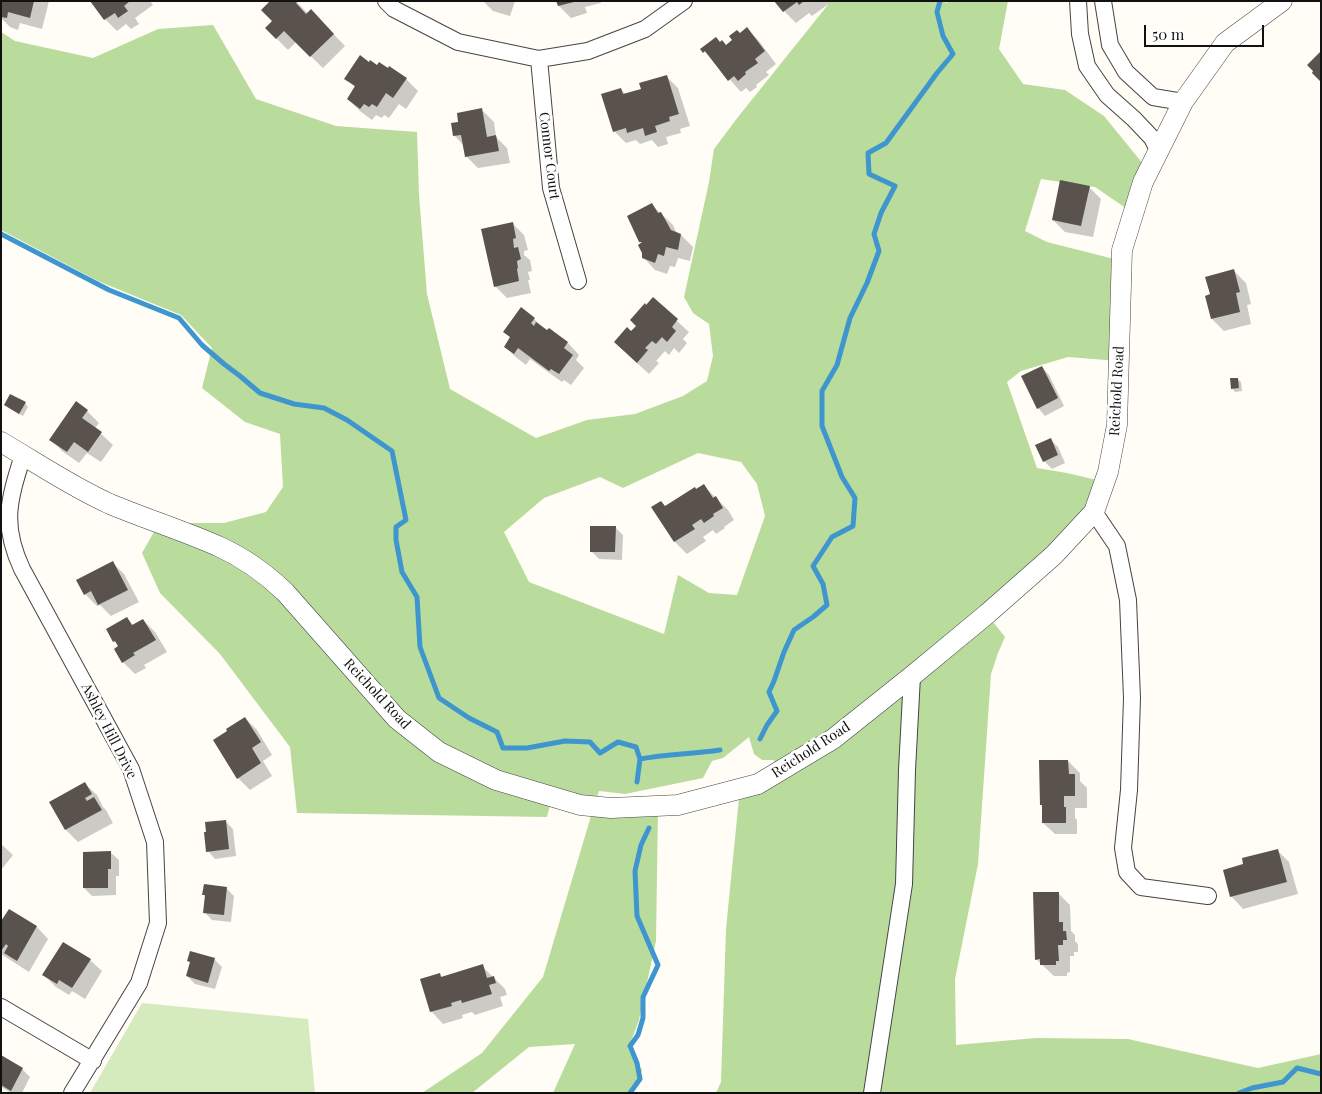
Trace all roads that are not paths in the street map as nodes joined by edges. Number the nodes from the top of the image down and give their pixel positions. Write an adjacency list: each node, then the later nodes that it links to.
1 (386, 1): 6 (street)
2 (684, 1): 6 (street)
3 (1078, 1): 8 (street)
4 (1102, 1): 7 (street)
5 (1282, 1): 7 (street, Reichold Road)
6 (538, 59): 9 (street, Connor Court)
7 (1183, 102): 8 (street, Reichold Road)
8 (1158, 150): 12 (street, Reichold Road)
9 (578, 280)
10 (1, 442): 11 (street, Reichold Road)
11 (23, 455): 13 (street, Reichold Road); 16 (street, Ashley Hill Drive)
12 (1094, 512): 13 (street, Reichold Road); 14 (street)
13 (912, 676): 18 (street)
14 (1208, 896)
15 (1, 1007): 16 (street)
16 (93, 1061): 17 (street, Ashley Hill Drive)
17 (72, 1093)
18 (872, 1093)

